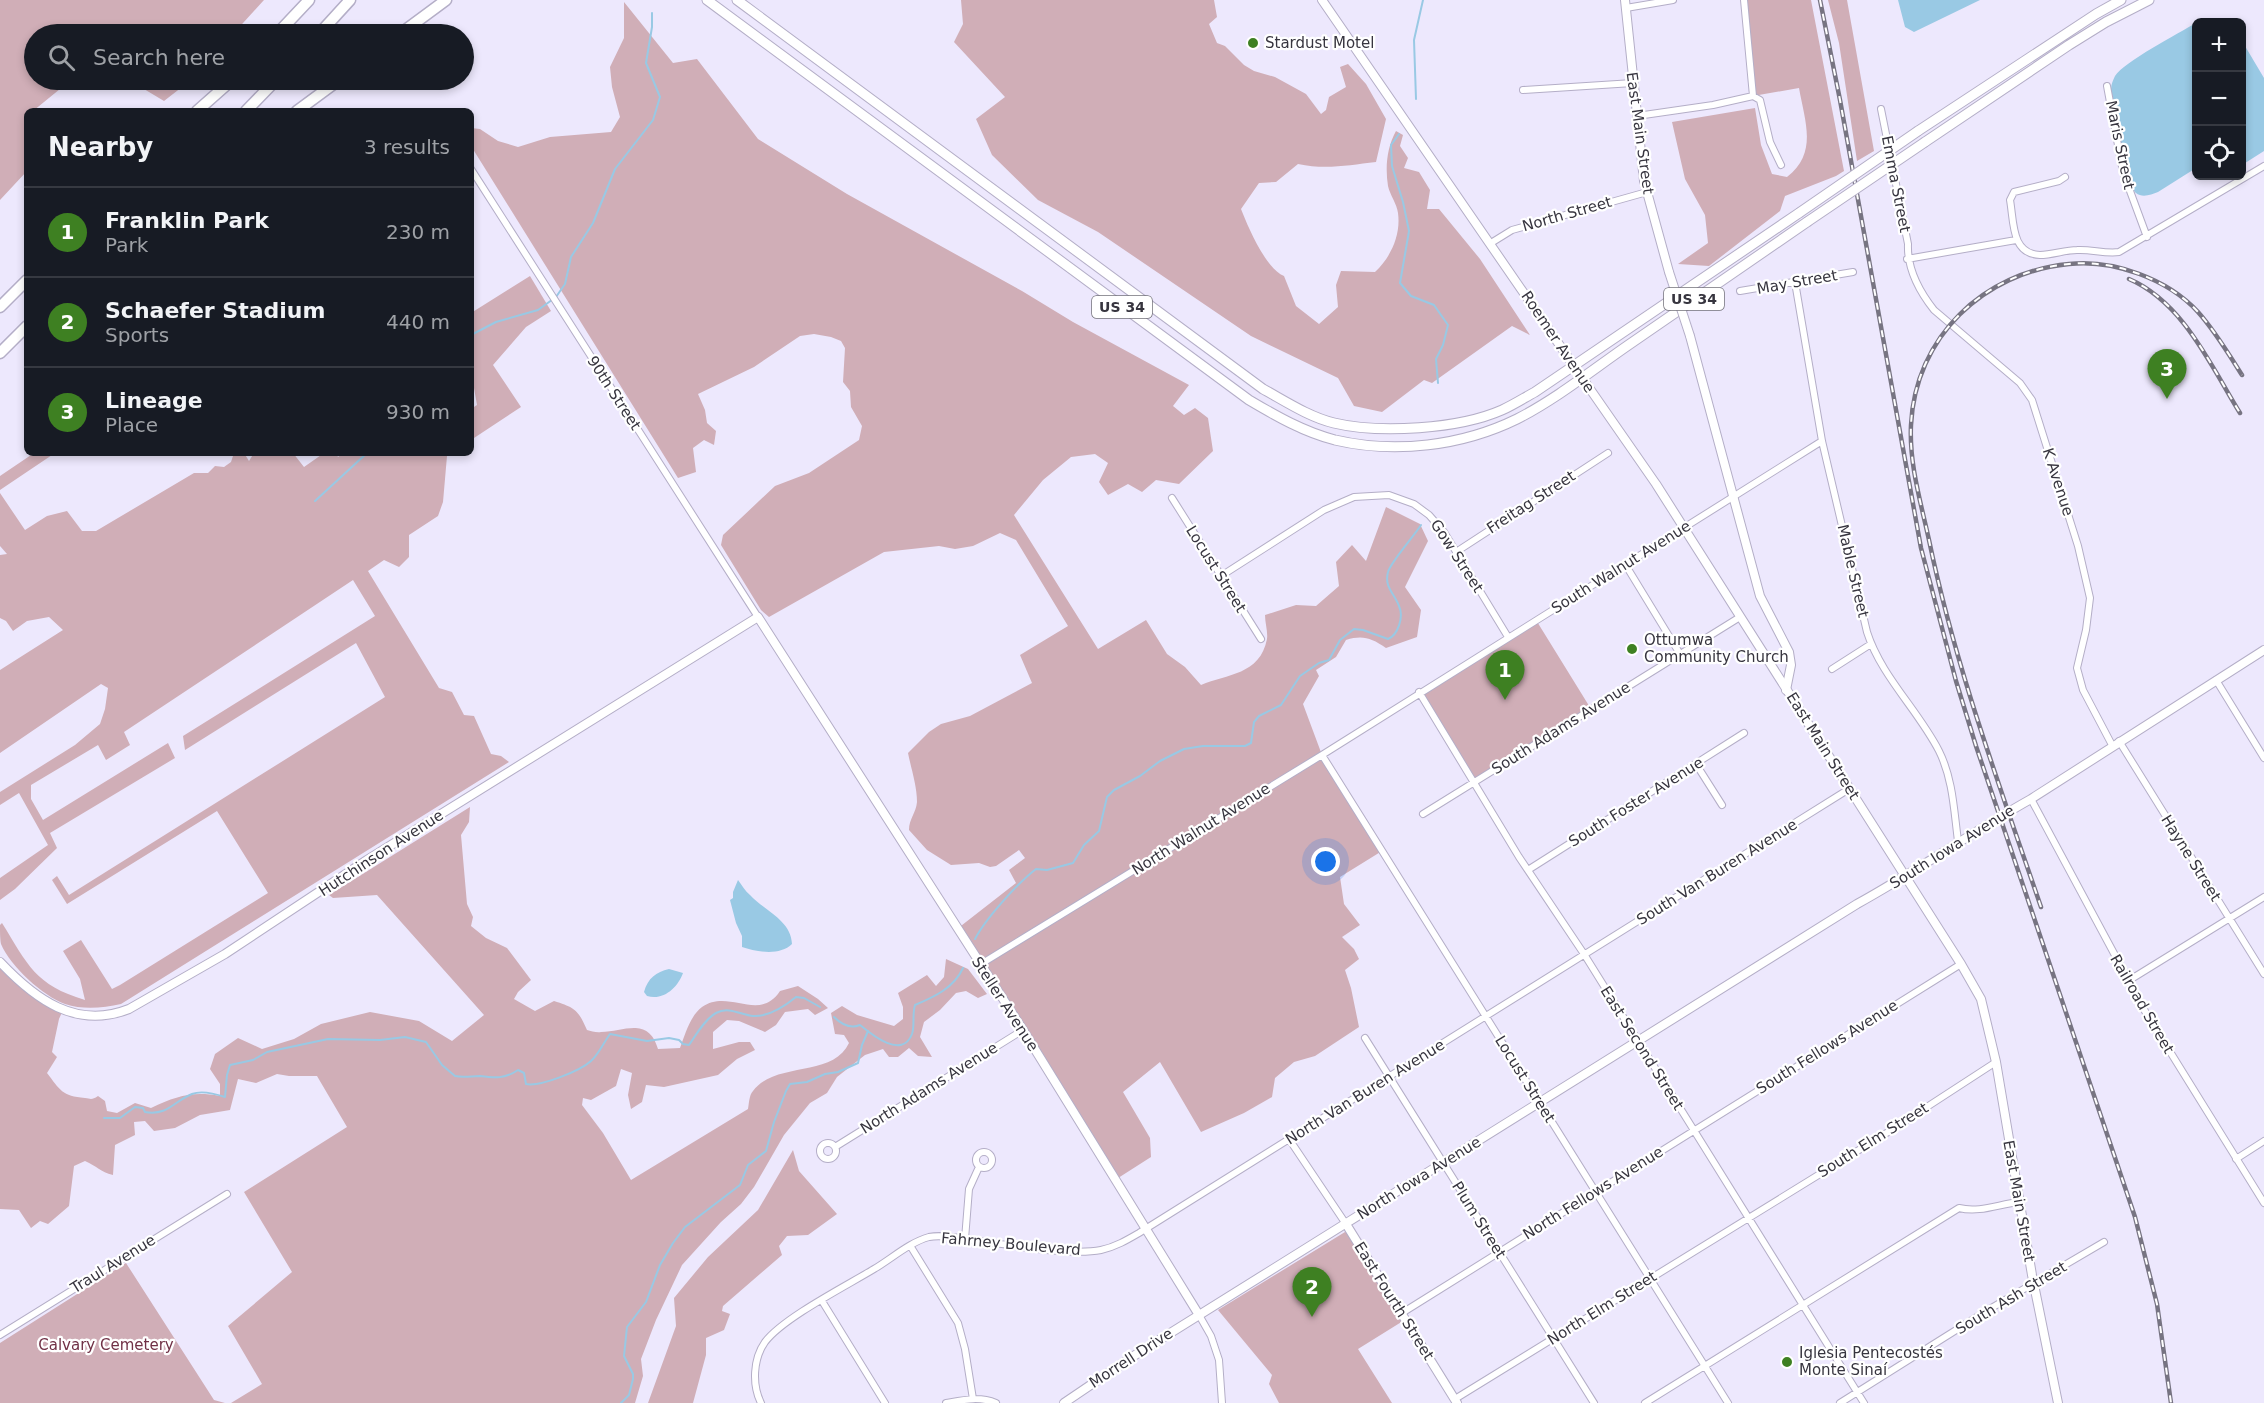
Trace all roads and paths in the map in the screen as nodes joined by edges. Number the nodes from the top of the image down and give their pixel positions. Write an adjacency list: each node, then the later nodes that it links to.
1 (309, 0): 12 (highway)
2 (351, 0): 13 (highway)
3 (446, 0): 14 (highway)
4 (707, 0): 44 (highway, US 34)
5 (737, 0): 43 (highway, US 34)
6 (1322, 0): 34 (street, Roemer Avenue)
7 (1673, 0): 11 (street)
8 (1744, 0): 21 (street)
9 (2121, 0): 43 (highway, US 34, bridge)
10 (2149, 0): 44 (highway, US 34, bridge)
11 (1625, 4): 15 (street, East Main Street)
12 (286, 24)
13 (328, 24)
14 (414, 24)
15 (1634, 83): 20 (street); 26 (street, East Main Street)
16 (2107, 86): 32 (street, Maris Street)
17 (221, 90): 22 (highway)
18 (266, 90): 23 (highway)
19 (325, 90): 24 (highway)
20 (1523, 90)
21 (1753, 96): 26 (street); 27 (street)
22 (200, 108)
23 (249, 108)
24 (301, 108)
25 (1881, 109): 35 (street, Emma Street)
26 (1637, 116): 31 (street, East Main Street)
27 (1781, 165)
28 (2264, 166): 32 (street)
29 (474, 174): 53 (street, 90th Street)
30 (2065, 177): 33 (street)
31 (1647, 192): 34 (street, North Street); 48 (street, East Main Street, bridge)
32 (2147, 237): 33 (street)
33 (2016, 240): 35 (street)
34 (1491, 243): 43 (street, Roemer Avenue)
35 (1907, 259): 65 (street, K Avenue)
36 (1853, 272): 37 (street, May Street)
37 (1795, 282): 39 (street, May Street); 45 (street, Mable Street)
38 (24, 283): 40 (highway)
39 (1740, 291)
40 (0, 307)
41 (24, 329): 42 (highway)
42 (0, 353)
43 (1574, 366): 44 (main road, Roemer Avenue)
44 (1582, 378): 49 (main road, Roemer Avenue)
45 (1822, 441): 48 (street, South Walnut Avenue); 57 (street, Mable Street)
46 (1608, 453): 50 (street, Freitag Street)
47 (1172, 498): 52 (street, Locust Street)
48 (1732, 498): 49 (street, South Walnut Avenue); 62 (street, East Main Street)
49 (1684, 528): 51 (street, South Walnut Avenue); 54 (main road, Roemer Avenue)
50 (1456, 552): 52 (street, Gow Street); 55 (street, Gow Street)
51 (1625, 564): 55 (street, South Walnut Avenue); 59 (street)
52 (1221, 576): 56 (street, Locust Street)
53 (758, 617): 80 (street, Hutchinson Avenue); 81 (street, Steller Avenue)
54 (1740, 617): 59 (street, South Adams Avenue); 62 (main road, Roemer Avenue)
55 (1508, 637): 63 (street, South Walnut Avenue)
56 (1261, 639)
57 (1871, 644): 60 (street); 74 (street, Mable Street)
58 (2264, 650): 61 (main road, South Iowa Avenue)
59 (1680, 654): 69 (street, South Adams Avenue)
60 (1832, 669)
61 (2216, 680): 65 (main road, South Iowa Avenue); 67 (street)
62 (1786, 690): 70 (main road, East Main Street)
63 (1419, 692): 66 (street, North Walnut Avenue); 69 (street, East Second Street)
64 (1744, 732): 68 (street, South Foster Avenue)
65 (2116, 743): 71 (main road, South Iowa Avenue); 78 (street, Hayne Street)
66 (1322, 755): 81 (street, North Walnut Avenue); 85 (street, Locust Street)
67 (2264, 758)
68 (1696, 764): 72 (street); 75 (street, South Foster Avenue)
69 (1473, 782): 73 (street); 75 (street, East Second Street)
70 (1850, 789): 76 (main road, East Main Street); 79 (street, South Van Buren Avenue)
71 (2031, 799): 74 (main road, South Iowa Avenue); 84 (street, Railroad Street)
72 (1722, 805)
73 (1423, 814)
74 (1958, 841): 76 (main road, South Iowa Avenue)
75 (1528, 870): 79 (street, East Second Street)
76 (1905, 878): 82 (main road, East Main Street); 88 (main road, South Iowa Avenue)
77 (2264, 897): 78 (street)
78 (2229, 918): 83 (street, Hayne Street); 84 (street)
79 (1584, 954): 85 (street, North Van Buren Avenue); 88 (street, East Second Street)
80 (0, 962)
81 (981, 964): 86 (street, Steller Avenue)
82 (1961, 964): 89 (main road, East Main Street); 92 (street, South Fellows Avenue)
83 (2264, 974)
84 (2128, 981): 96 (street, Railroad Street)
85 (1485, 1016): 90 (street, North Van Buren Avenue); 91 (street, Locust Street)
86 (1023, 1030): 95 (street, North Adams Avenue); 105 (street, Steller Avenue)
87 (1365, 1038): 90 (street, Plum Street)
88 (1638, 1041): 91 (main road, North Iowa Avenue); 92 (street, East Second Street)
89 (1996, 1062): 101 (main road, East Main Street); 103 (street, South Elm Street)
90 (1389, 1076): 93 (street, North Van Buren Avenue); 97 (street, Plum Street)
91 (1540, 1103): 97 (main road, North Iowa Avenue); 99 (street, Locust Street)
92 (1693, 1131): 99 (street, North Fellows Avenue); 103 (street, East Second Street)
93 (1289, 1139): 104 (street, East Fourth Street); 105 (street, North Van Buren Avenue)
94 (2264, 1141): 96 (street)
95 (835, 1147)
96 (2236, 1159): 102 (street, Railroad Street)
97 (1443, 1163): 104 (main road, North Iowa Avenue); 109 (street, Plum Street)
98 (979, 1167): 106 (street)
99 (1596, 1192): 109 (street, North Fellows Avenue); 110 (street, Locust Street)
100 (226, 1194): 116 (street, Traul Avenue)
101 (2019, 1202): 111 (main road, East Main Street); 113 (street)
102 (2264, 1203)
103 (1748, 1217): 110 (street, North Elm Street); 113 (street, East Second Street)
104 (1346, 1224): 114 (main road, East Fourth Street); 115 (main road, North Iowa Avenue)
105 (1145, 1229): 106 (street, Fahrney Boulevard); 115 (street, Steller Avenue)
106 (965, 1239): 108 (street, Fahrney Boulevard)
107 (2104, 1242): 111 (street, South Ash Street)
108 (911, 1247): 112 (street, Fahrney Boulevard); 120 (street)
109 (1499, 1252): 114 (street, North Fellows Avenue); 117 (street, Plum Street)
110 (1650, 1278): 117 (street, North Elm Street); 118 (street, Locust Street)
111 (2034, 1285): 119 (street, South Ash Street); 133 (main road, East Main Street)
112 (822, 1301): 122 (street, Fahrney Boulevard); 123 (street)
113 (1803, 1305): 118 (street); 119 (street, East Second Street)
114 (1402, 1313): 121 (main road, East Fourth Street)
115 (1199, 1315): 126 (main road, Morrell Drive); 127 (street, Steller Avenue)
116 (0, 1335)
117 (1553, 1338): 121 (street, North Elm Street); 128 (street, Plum Street)
118 (1705, 1366): 129 (street); 130 (street, Locust Street)
119 (1858, 1392): 131 (street, South Ash Street); 132 (street, East Second Street)
120 (973, 1399): 124 (street); 125 (street)
121 (1456, 1401)
122 (761, 1403)
123 (885, 1403)
124 (946, 1403)
125 (996, 1403)
126 (1065, 1403)
127 (1222, 1403)
128 (1594, 1403)
129 (1645, 1403)
130 (1728, 1403)
131 (1840, 1403)
132 (1864, 1403)
133 (2058, 1403)

